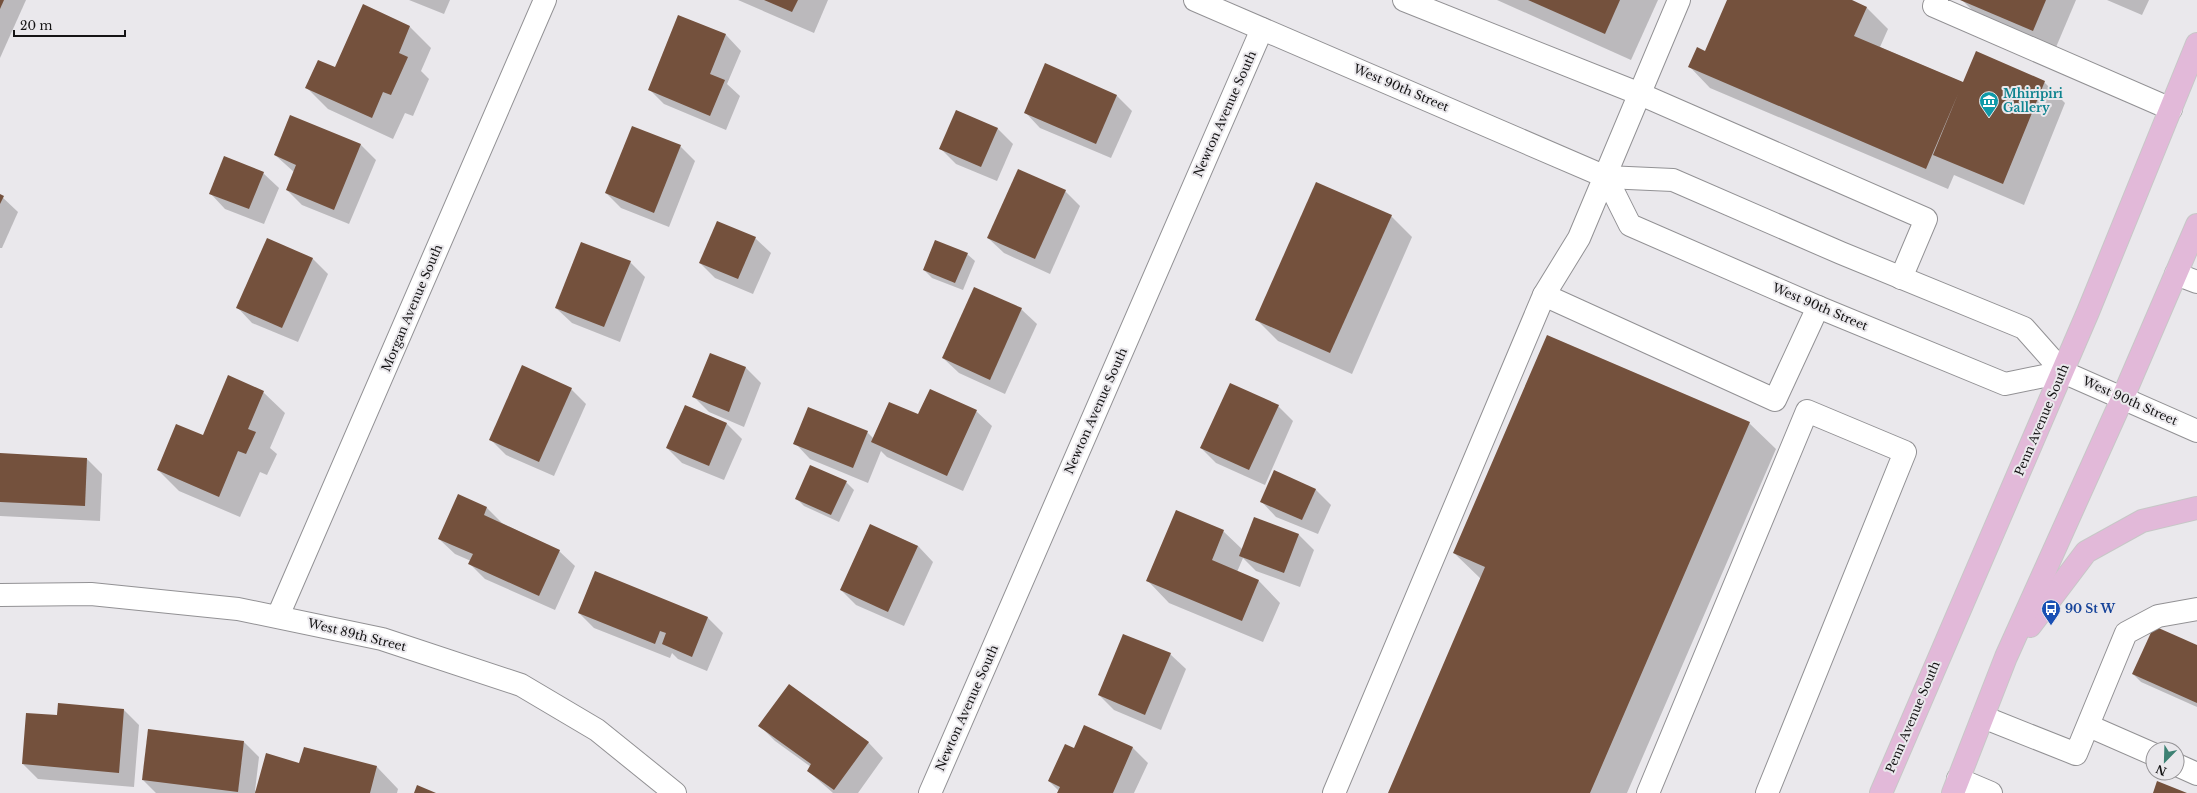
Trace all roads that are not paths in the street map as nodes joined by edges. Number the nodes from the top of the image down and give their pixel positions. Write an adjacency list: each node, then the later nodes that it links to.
1 (545, 0): 25 (street, Morgan Avenue South)
2 (1195, 0): 6 (street, West 90th Street)
3 (1404, 0): 8 (street)
4 (1679, 0): 8 (street)
5 (1931, 2): 9 (street)
6 (1262, 29): 10 (street, West 90th Street); 34 (street, Newton Avenue South)
7 (2197, 44): 9 (main road, Penn Avenue South)
8 (1640, 94): 10 (street); 13 (street)
9 (2171, 109): 17 (main road, Penn Avenue South)
10 (1606, 177): 13 (street, West 90th Street); 15 (street); 16 (street, West 90th Street)
11 (2197, 225): 12 (main road)
12 (2176, 274): 14 (street); 18 (main road)
13 (1901, 278): 17 (street, West 90th Street)
14 (2197, 282)
15 (1544, 295): 19 (street); 35 (street)
16 (1818, 307): 17 (street, West 90th Street); 19 (street)
17 (2063, 372): 18 (street, West 90th Street); 38 (main road, Penn Avenue South)
18 (2123, 397): 21 (street, West 90th Street); 26 (main road)
19 (1775, 400): 20 (street)
20 (1807, 411): 36 (street); 37 (street)
21 (2197, 431)
22 (2197, 508): 26 (main road)
23 (0, 595): 25 (street, West 89th Street)
24 (2197, 609): 28 (street)
25 (278, 616): 33 (street, West 89th Street)
26 (2006, 657): 27 (main road)
27 (1982, 716): 28 (street); 32 (main road)
28 (2089, 726): 29 (street)
29 (2145, 750)
30 (2185, 769): 31 (street)
31 (2197, 774)
32 (1955, 786): 39 (street)
33 (675, 793)
34 (930, 793)
35 (1334, 793)
36 (1648, 793)
37 (1767, 793)
38 (1881, 793)
39 (1991, 793)

